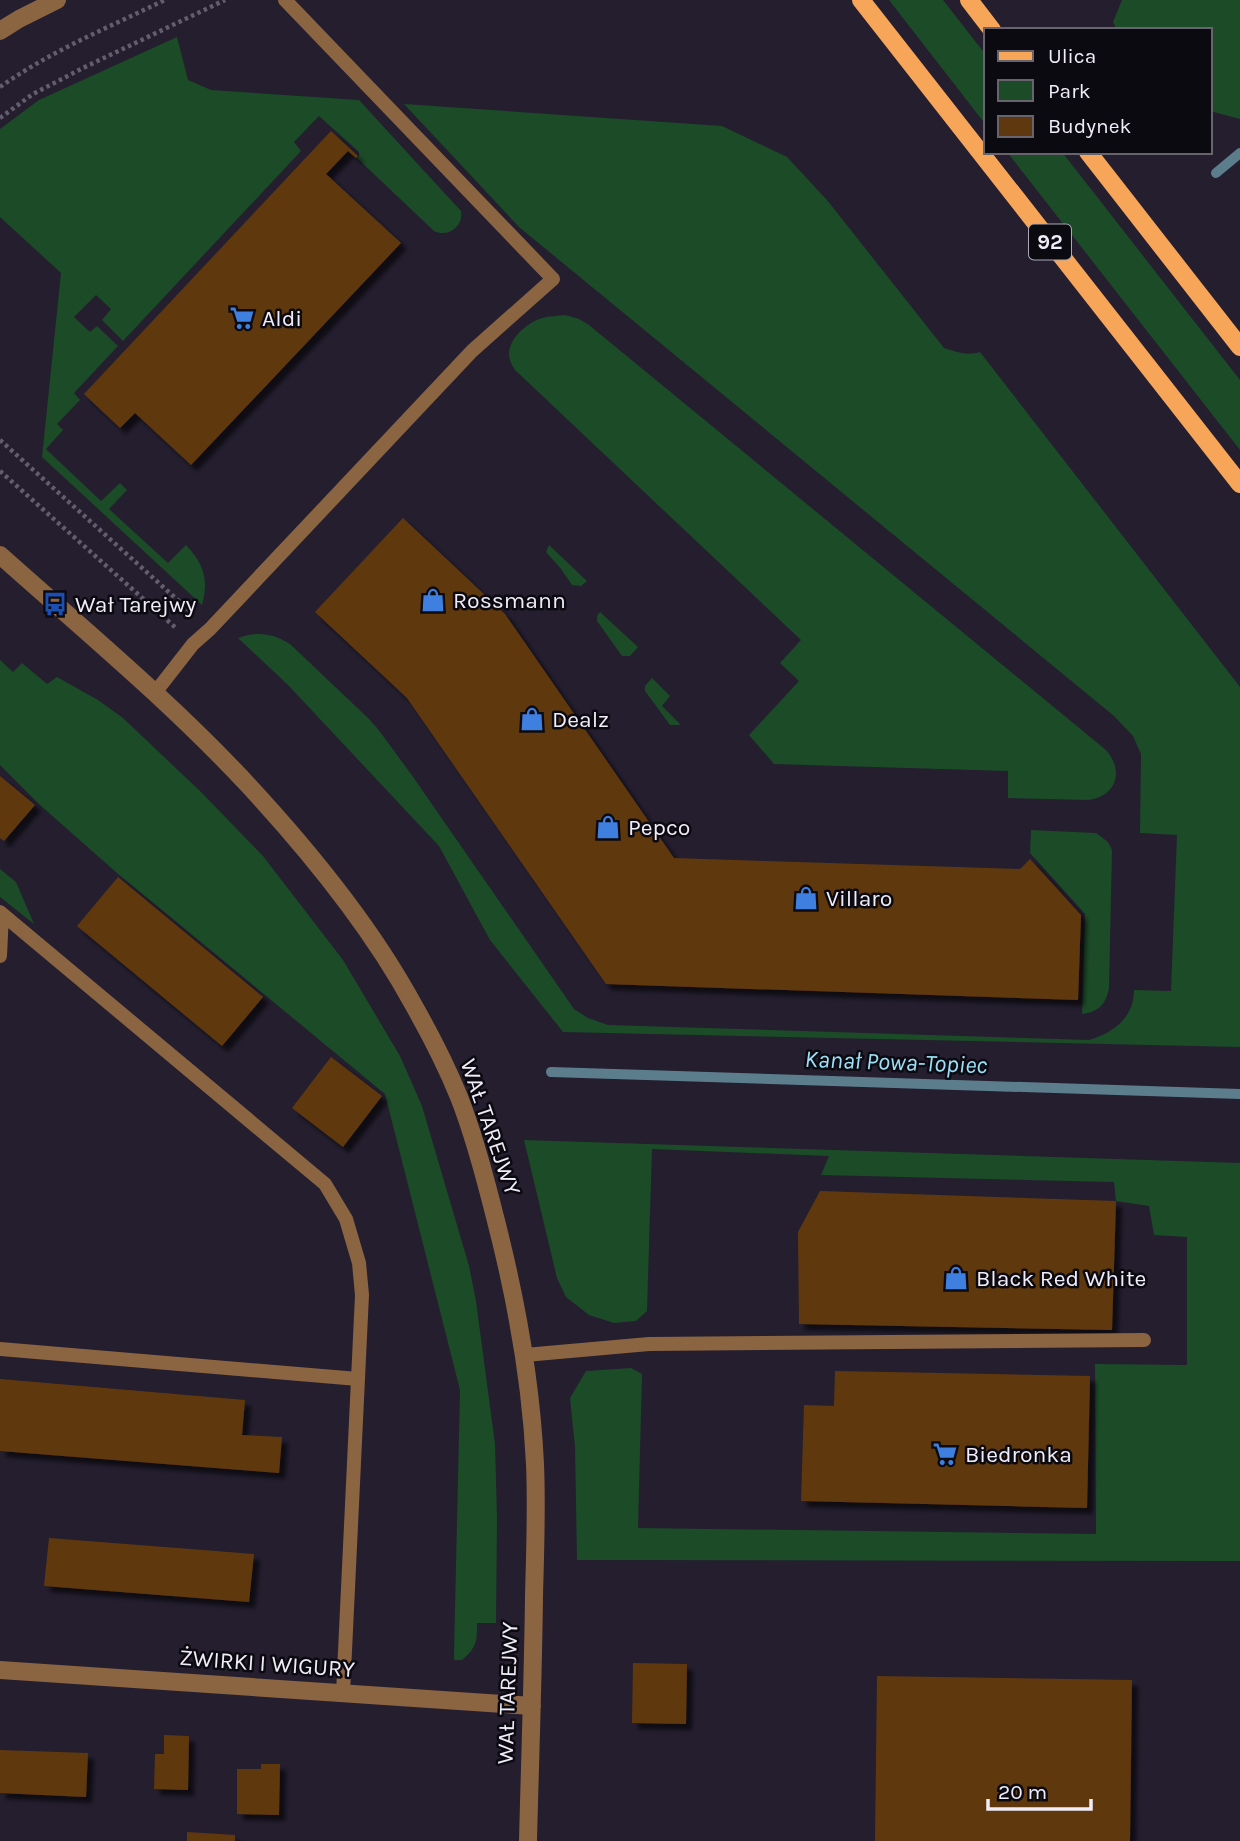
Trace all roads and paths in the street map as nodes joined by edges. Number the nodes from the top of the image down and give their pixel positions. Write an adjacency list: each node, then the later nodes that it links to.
1 (57, 0): 8 (street)
2 (165, 0): 9 (path)
3 (225, 0): 10 (path)
4 (285, 0): 17 (lane)
5 (861, 0): 15 (main road, 92)
6 (968, 0): 7 (main road)
7 (990, 28)
8 (0, 31)
9 (0, 87)
10 (0, 118)
11 (1090, 154): 12 (main road)
12 (1240, 347)
13 (0, 440): 17 (path)
14 (0, 471): 18 (path)
15 (1240, 484)
16 (0, 555): 19 (street, WAŁ TAREJWY)
17 (210, 629): 18 (lane)
18 (193, 644): 19 (lane)
19 (154, 694): 24 (street, WAŁ TAREJWY)
20 (1, 913): 21 (lane); 25 (lane)
21 (0, 956)
22 (1144, 1340): 24 (lane)
23 (0, 1349): 25 (lane)
24 (525, 1354): 28 (street, WAŁ TAREJWY)
25 (358, 1379): 27 (lane)
26 (0, 1670): 27 (street, ŻWIRKI I WIGURY)
27 (343, 1693): 28 (street, ŻWIRKI I WIGURY)
28 (532, 1706): 29 (street, WAŁ TAREJWY)
29 (528, 1841)

